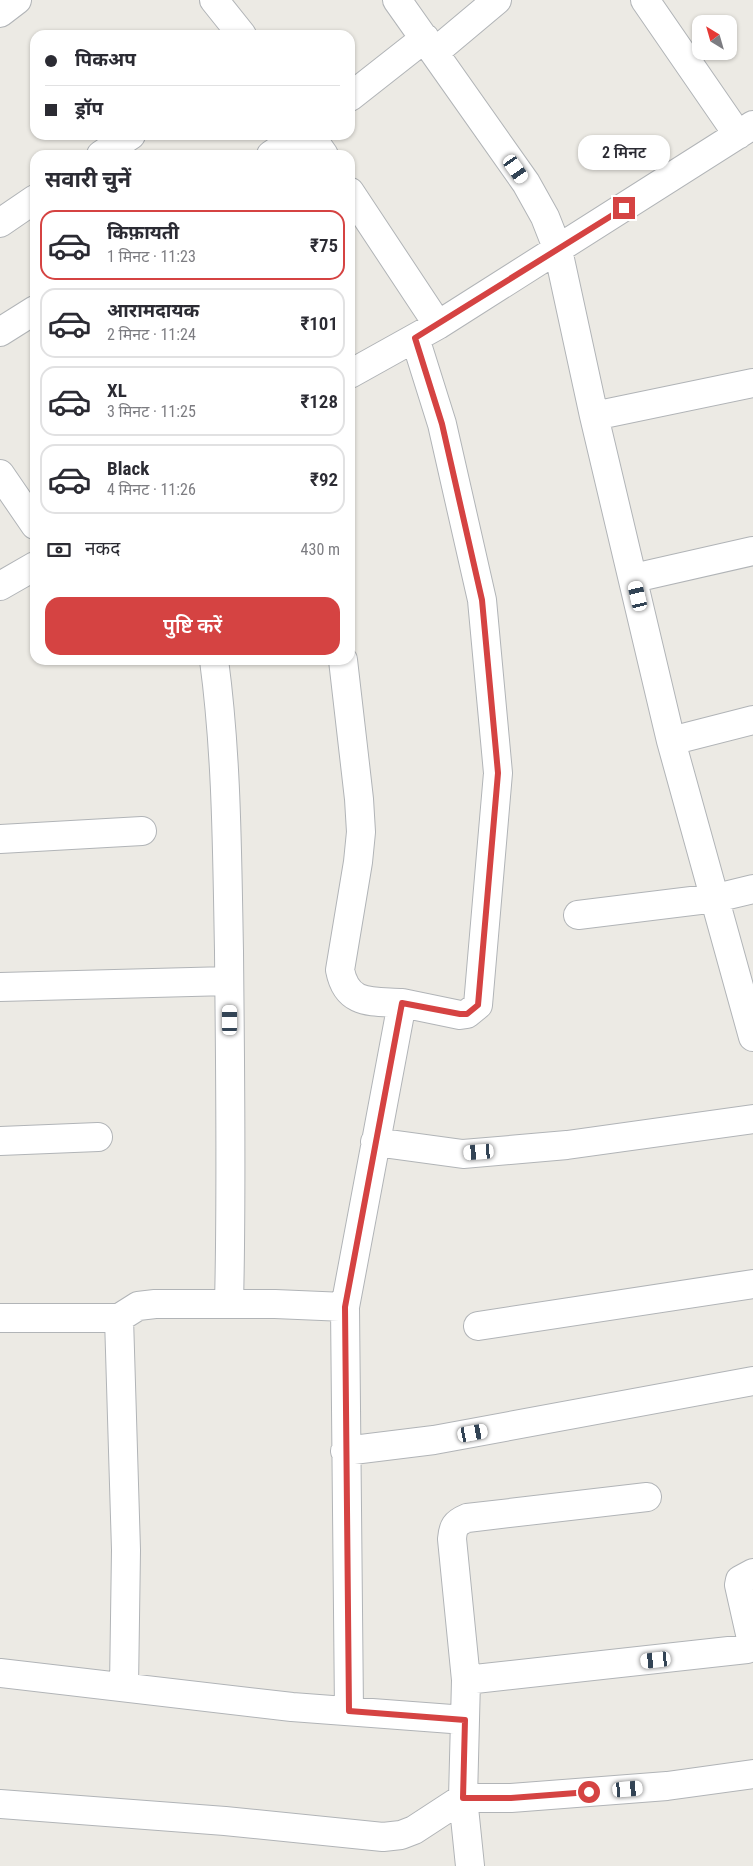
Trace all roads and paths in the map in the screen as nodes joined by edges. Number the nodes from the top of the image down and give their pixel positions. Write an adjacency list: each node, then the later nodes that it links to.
1 (17, 0): 6 (street)
2 (214, 0): 7 (street)
3 (398, 0): 8 (street)
4 (497, 0): 8 (street)
5 (645, 0): 10 (street)
6 (0, 13)
7 (238, 30)
8 (430, 45): 9 (street); 18 (street)
9 (355, 94)
10 (745, 130): 18 (street)
11 (124, 140): 13 (street)
12 (294, 140): 14 (street)
13 (108, 150)
14 (278, 150)
15 (355, 200): 20 (street)
16 (30, 203): 17 (street)
17 (0, 223)
18 (558, 250): 20 (street); 25 (street)
19 (30, 313): 21 (street)
20 (438, 325): 22 (street)
21 (0, 332)
22 (415, 338): 23 (street); 43 (street)
23 (355, 371)
24 (753, 383): 25 (street)
25 (594, 416): 30 (street)
26 (0, 474): 27 (street)
27 (30, 518)
28 (753, 551): 30 (street)
29 (30, 569): 31 (street)
30 (634, 578): 35 (street)
31 (0, 586)
32 (215, 665): 41 (street)
33 (344, 665): 43 (street)
34 (753, 720): 35 (street)
35 (671, 741): 39 (street)
36 (142, 831): 37 (street)
37 (0, 839)
38 (753, 889): 39 (street)
39 (716, 898): 40 (street); 44 (street)
40 (578, 915)
41 (229, 980): 42 (street); 50 (street)
42 (0, 987)
43 (402, 1003): 48 (street)
44 (753, 1037)
45 (753, 1120): 48 (street)
46 (98, 1137): 47 (street)
47 (0, 1141)
48 (375, 1142): 51 (street)
49 (753, 1284): 54 (street)
50 (229, 1303): 51 (street); 53 (street)
51 (345, 1307): 56 (street)
52 (0, 1318): 53 (street)
53 (119, 1318): 61 (street)
54 (478, 1326)
55 (753, 1381): 56 (street)
56 (345, 1451): 62 (street)
57 (647, 1497): 60 (street)
58 (753, 1573): 60 (street)
59 (0, 1674): 61 (street)
60 (466, 1680): 63 (street)
61 (124, 1687): 62 (street)
62 (349, 1711): 63 (street)
63 (465, 1720): 65 (street)
64 (753, 1774): 65 (street)
65 (463, 1798): 66 (street); 67 (street)
66 (0, 1804)
67 (470, 1866)

